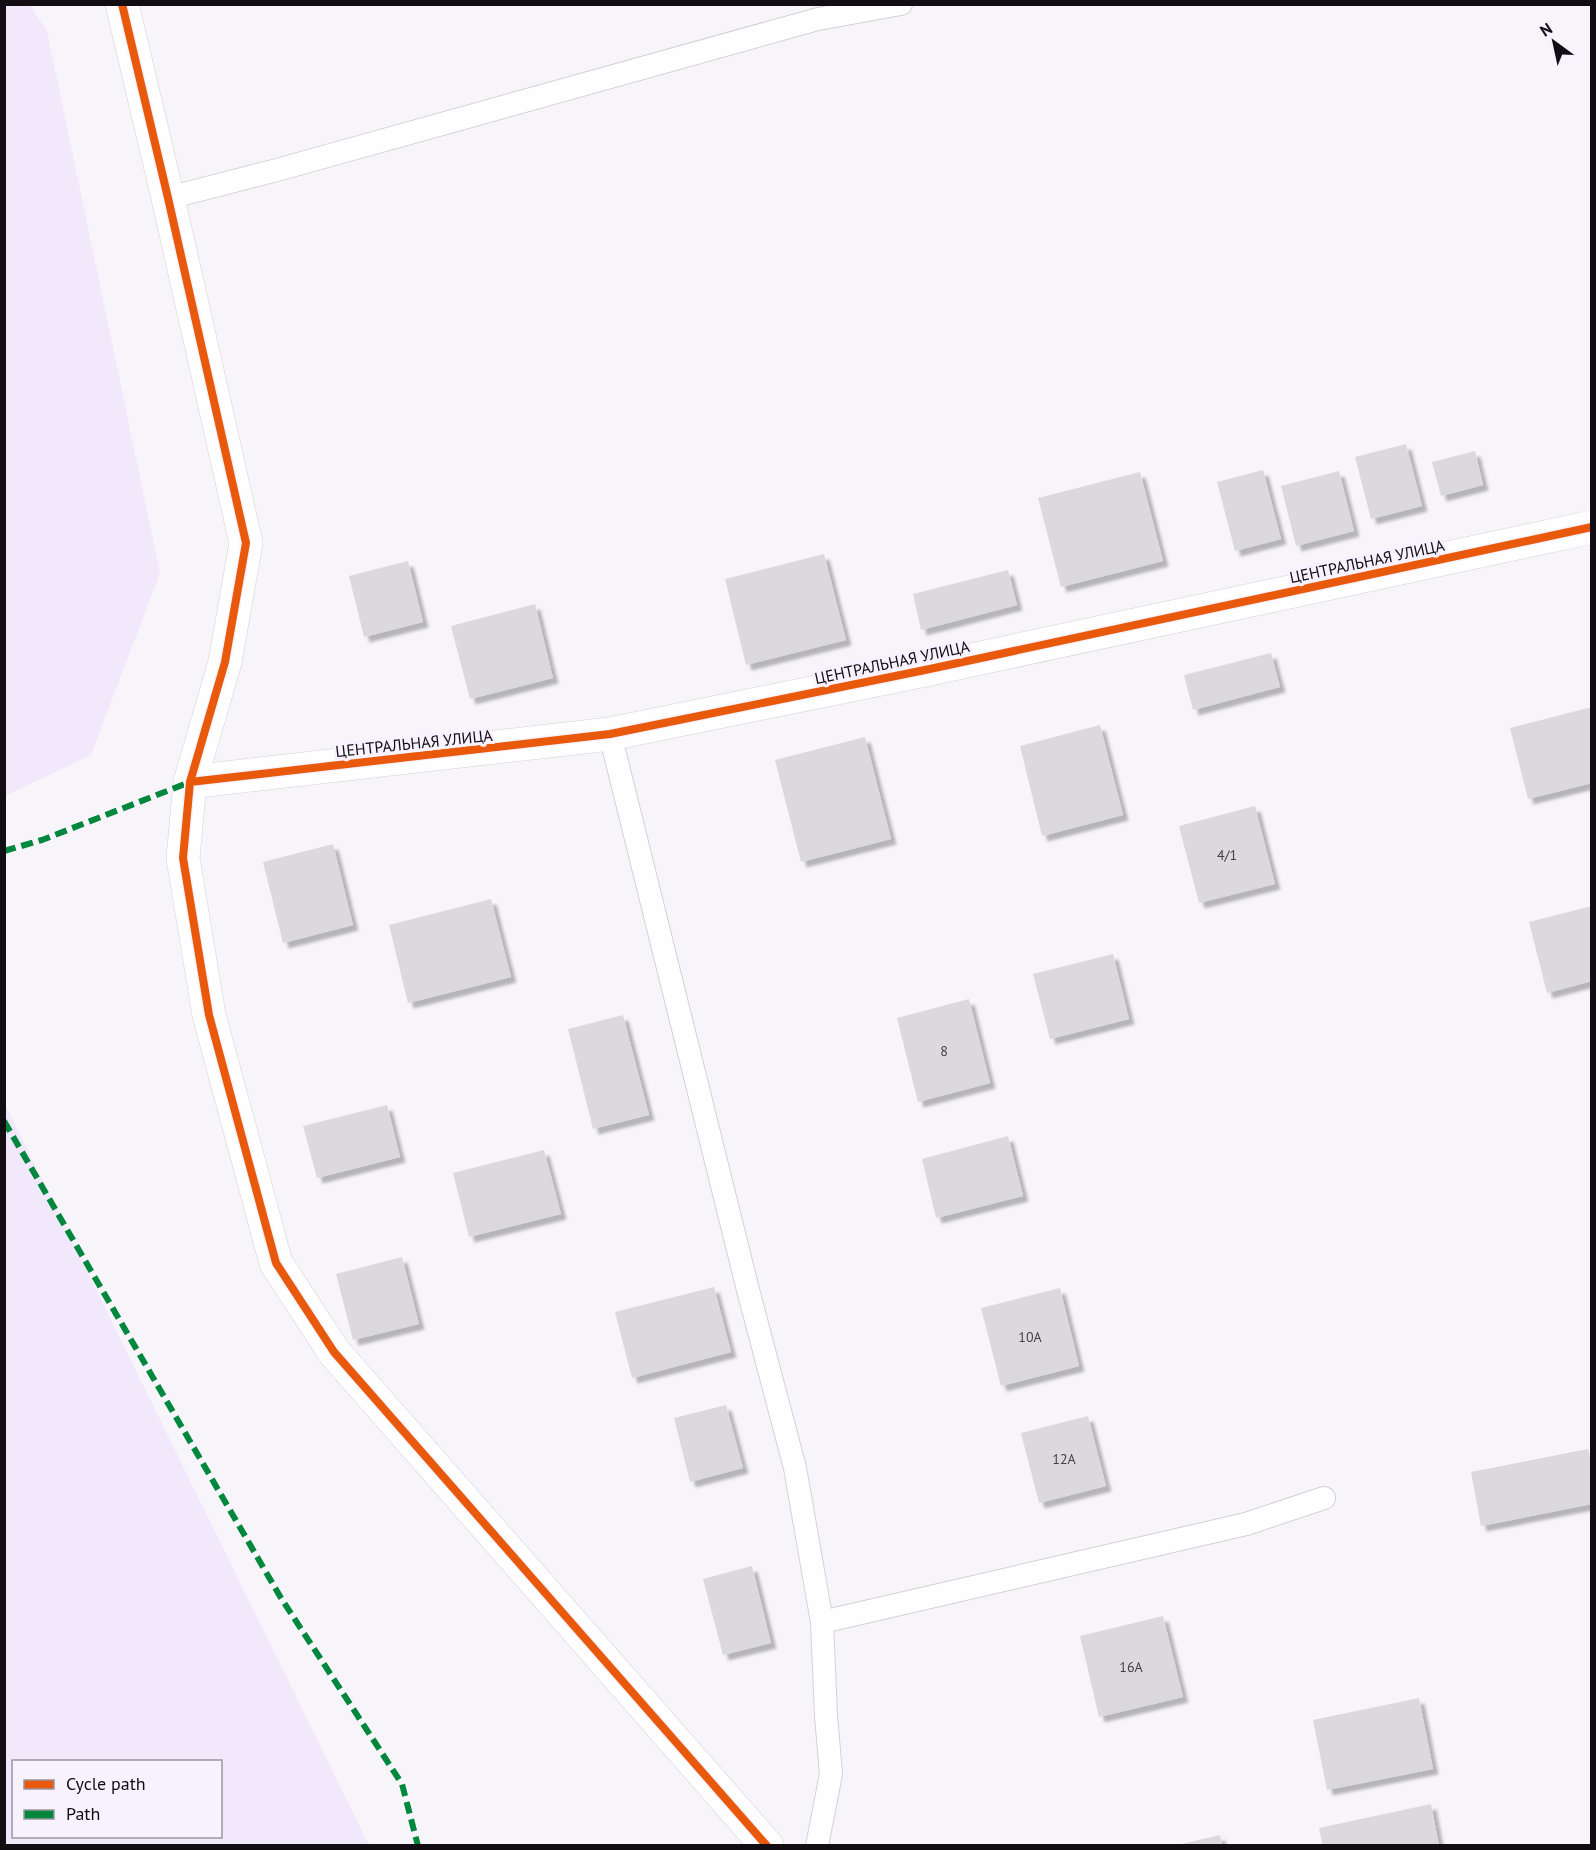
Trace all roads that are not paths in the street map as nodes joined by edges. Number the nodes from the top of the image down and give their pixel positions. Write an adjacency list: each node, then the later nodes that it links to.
1 (122, 4): 3 (street)
2 (901, 4): 3 (lane)
3 (168, 198): 6 (street)
4 (1592, 527): 5 (street, ЦЕНТРАЛЬНАЯ УЛИЦА)
5 (610, 734): 6 (street, ЦЕНТРАЛЬНАЯ УЛИЦА); 8 (lane)
6 (190, 782): 9 (street)
7 (1324, 1498): 8 (lane)
8 (822, 1622): 10 (lane)
9 (767, 1845)
10 (816, 1845)

